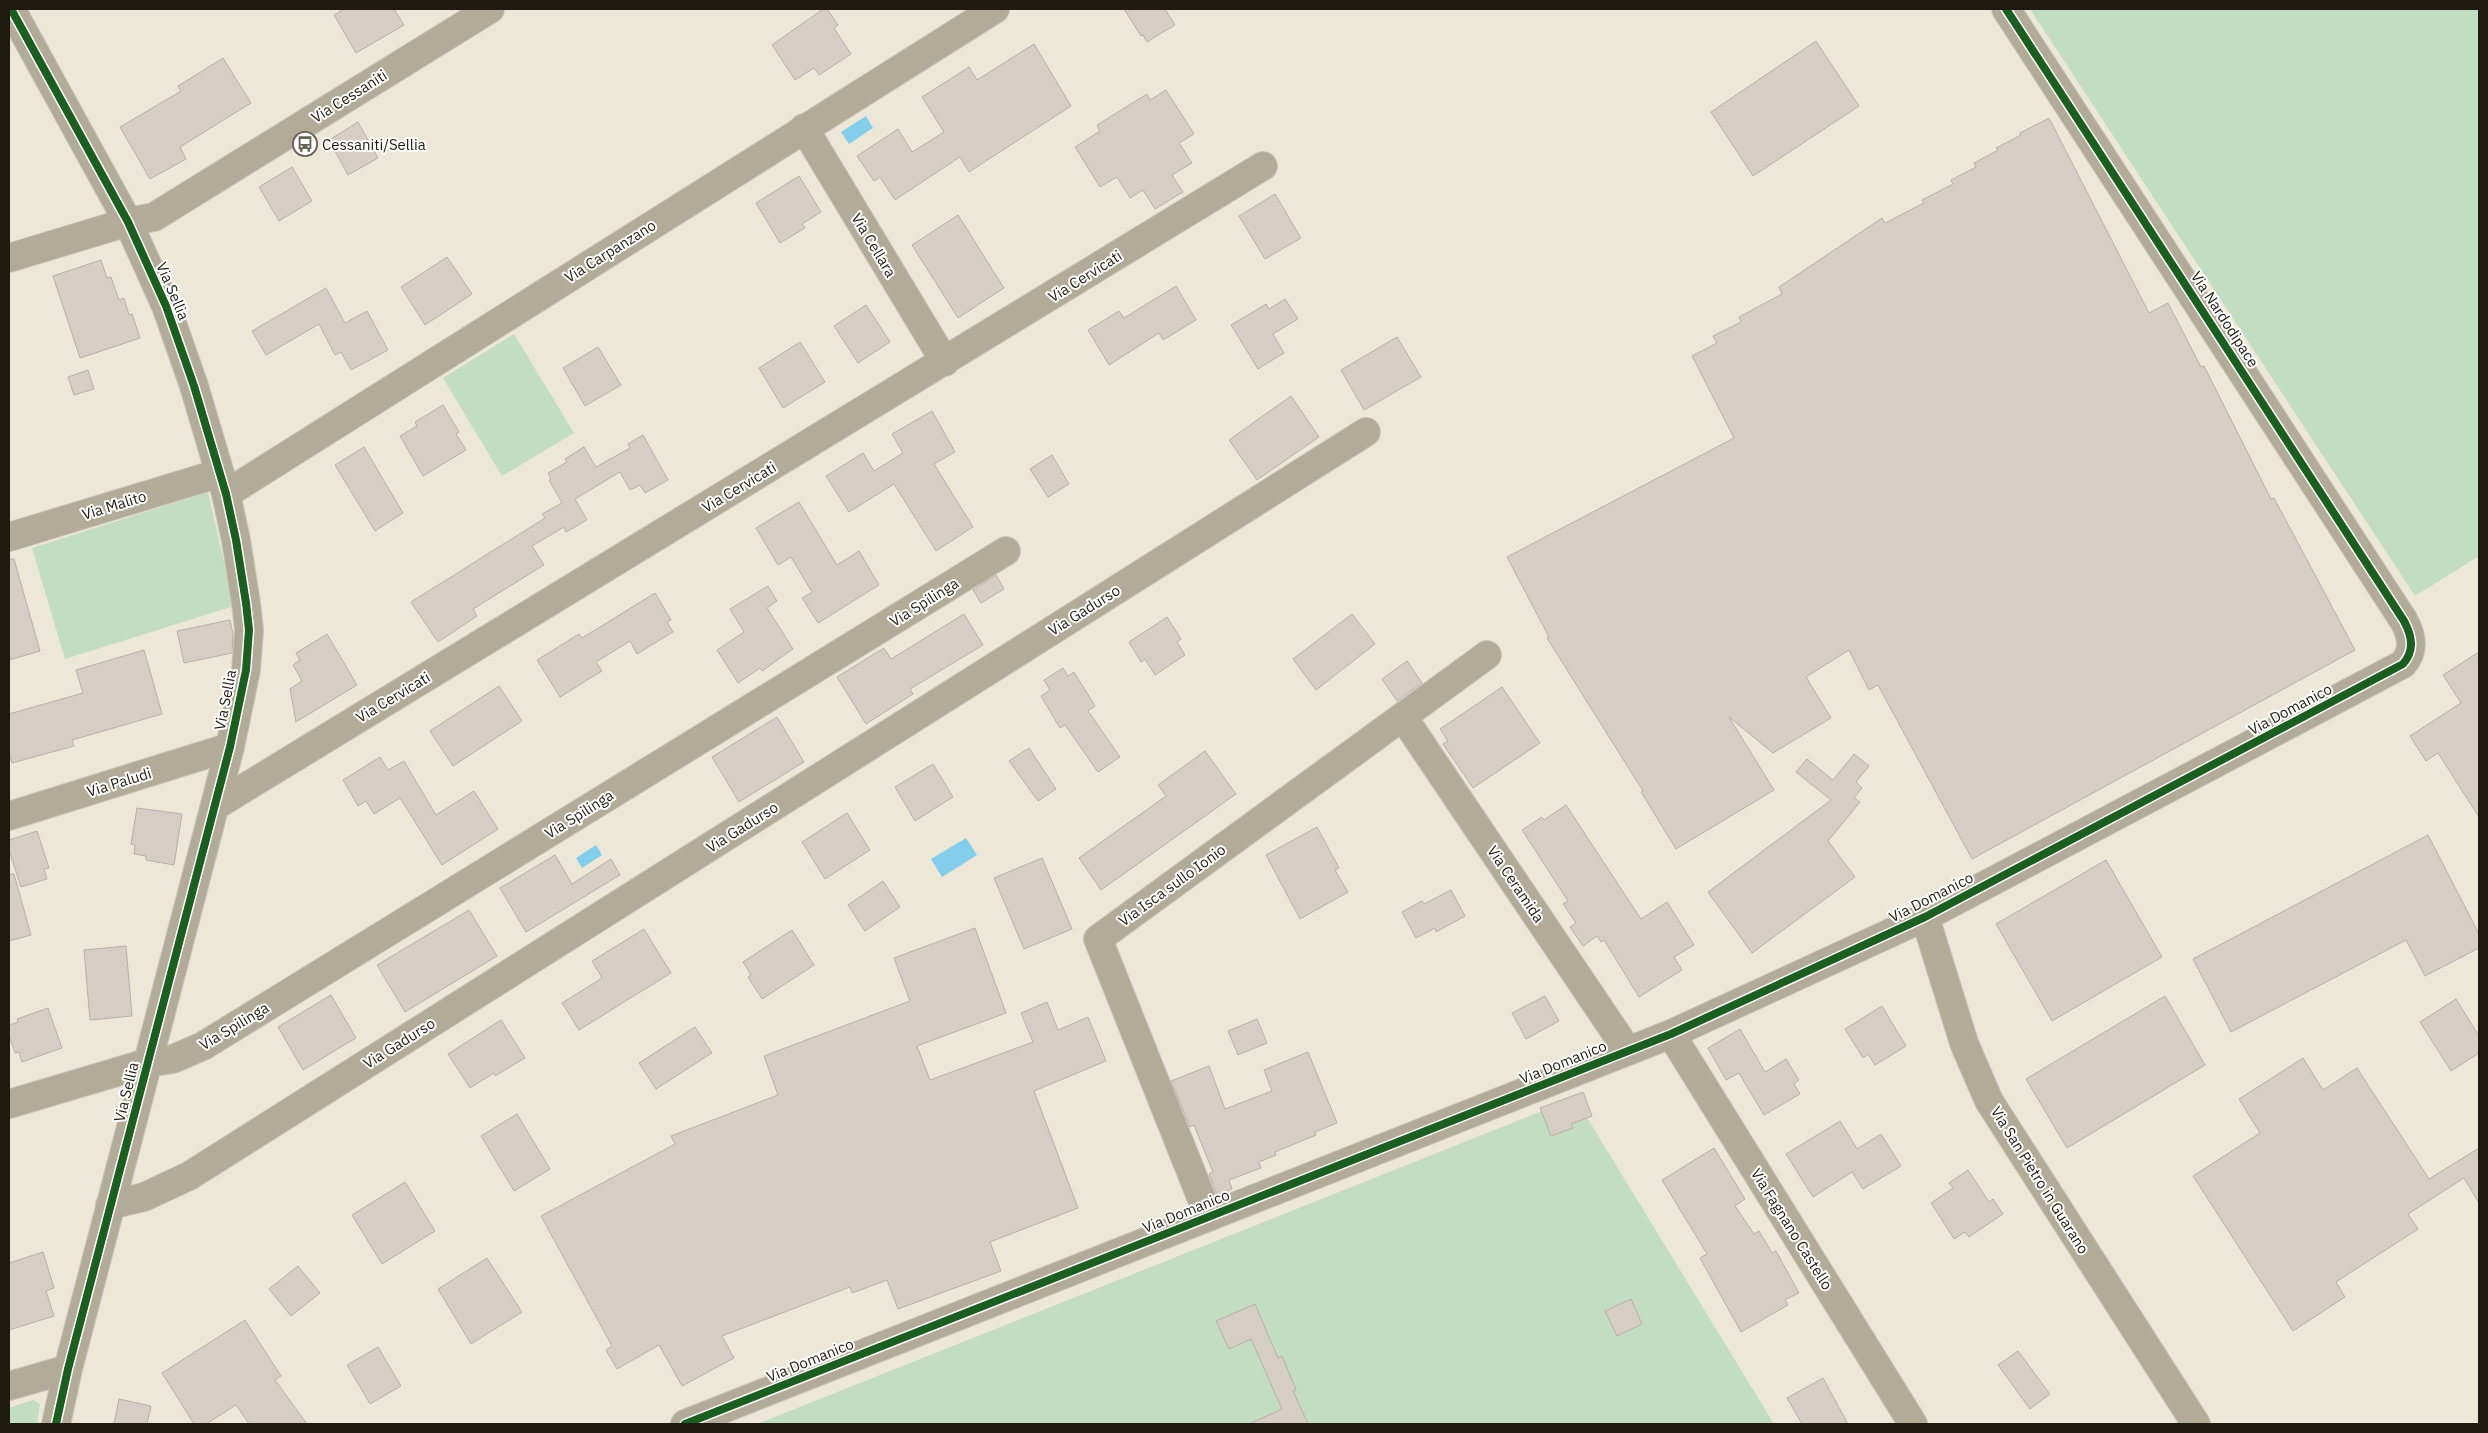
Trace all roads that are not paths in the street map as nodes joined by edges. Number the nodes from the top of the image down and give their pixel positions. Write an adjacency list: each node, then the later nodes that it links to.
1 (11, 9): 7 (street, Via Sellia)
2 (490, 9): 7 (street, Via Cessaniti)
3 (996, 9): 5 (street, Via Carpanzano)
4 (2006, 9): 14 (street, Via Nardodipace)
5 (804, 128): 9 (street, Via Cellara); 11 (street, Via Carpanzano)
6 (1263, 166): 9 (street, Via Cervicati)
7 (128, 222): 8 (street, Via Cessaniti); 11 (street, Via Sellia)
8 (9, 258)
9 (945, 362): 18 (street, Via Cervicati)
10 (1366, 432): 25 (street, Via Gadurso)
11 (223, 484): 12 (street, Via Malito); 17 (street, Via Sellia)
12 (9, 537)
13 (1006, 551): 23 (street, Via Spilinga)
14 (2412, 648): 20 (street, Via Domanico)
15 (1487, 655): 16 (street, Via Isca sullo Ionio)
16 (1403, 717): 22 (street, Via Ceramida); 26 (street, Via Isca sullo Ionio)
17 (230, 747): 18 (street, Via Sellia); 19 (street, Via Paludi)
18 (214, 806): 23 (street, Via Sellia)
19 (9, 816)
20 (1926, 917): 21 (street, Via Domanico); 32 (street, Via San Pietro in Guarano)
21 (1671, 1034): 22 (street, Via Domanico); 31 (street, Via Fagnano Castello)
22 (1628, 1051): 26 (street, Via Domanico)
23 (147, 1064): 24 (street, Via Spilinga); 25 (street, Via Sellia)
24 (9, 1104)
25 (110, 1206): 27 (street, Via Sellia)
26 (1209, 1217): 30 (street, Via Domanico)
27 (68, 1369): 28 (street); 29 (street, Via Sellia)
28 (9, 1386)
29 (56, 1424)
30 (685, 1424)
31 (1913, 1424)
32 (2196, 1424)

